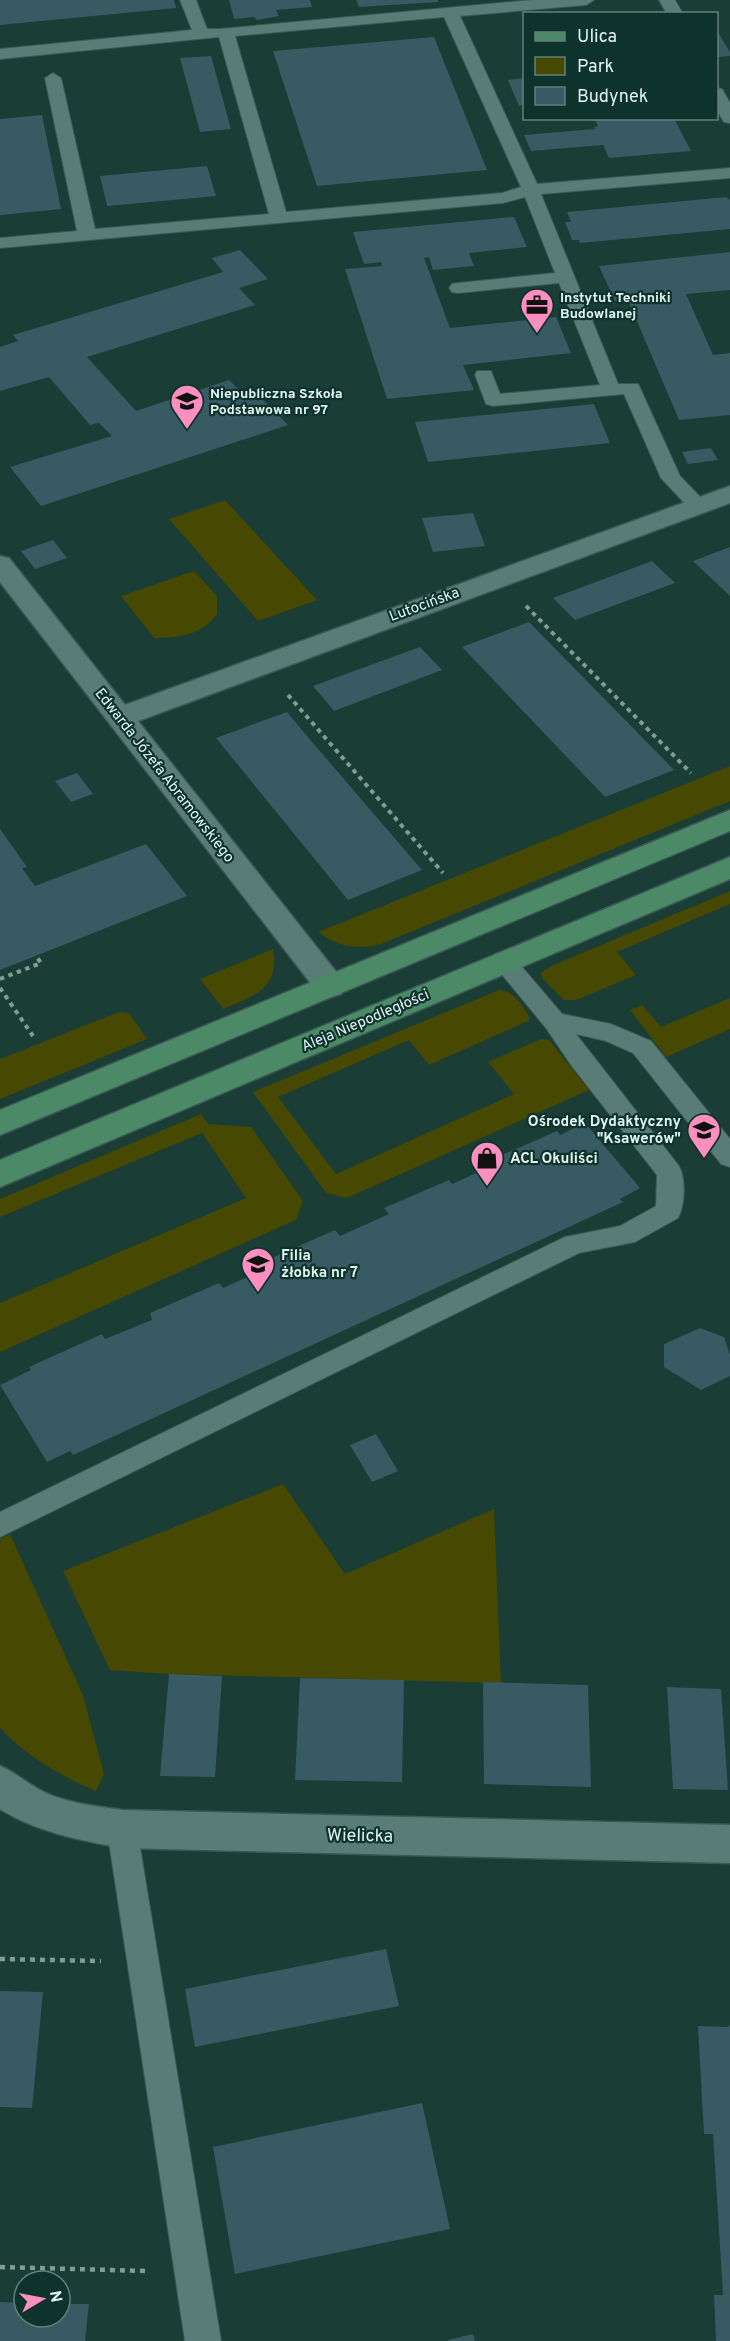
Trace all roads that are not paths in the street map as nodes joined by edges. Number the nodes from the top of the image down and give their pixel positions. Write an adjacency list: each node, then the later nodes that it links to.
1 (188, 0): 5 (lane)
2 (586, 0): 3 (lane)
3 (450, 12): 4 (lane); 11 (lane)
4 (226, 32): 5 (lane); 12 (lane)
5 (201, 34): 6 (lane)
6 (0, 54)
7 (53, 78): 13 (lane)
8 (718, 95): 9 (lane)
9 (730, 118)
10 (730, 173): 11 (lane)
11 (531, 190): 12 (lane); 15 (lane)
12 (279, 218): 13 (lane)
13 (87, 235): 14 (lane)
14 (0, 243)
15 (566, 277): 16 (lane); 18 (lane)
16 (458, 288)
17 (484, 375): 18 (lane)
18 (611, 390): 20 (lane)
19 (730, 494): 20 (street, Lutocińska)
20 (698, 506): 22 (street, Lutocińska)
21 (0, 564): 22 (street, Edwarda Józefa Abramowskiego)
22 (120, 717): 26 (street, Edwarda Józefa Abramowskiego)
23 (730, 820): 26 (main road)
24 (730, 867): 25 (main road, Aleja Niepodległości)
25 (503, 960): 27 (lane); 30 (main road, Aleja Niepodległości)
26 (330, 986): 28 (main road)
27 (555, 1022): 29 (lane); 31 (lane)
28 (0, 1123)
29 (730, 1157)
30 (0, 1174)
31 (0, 1525)
32 (0, 1785): 33 (street, Wielicka)
33 (122, 1829): 34 (street, Wielicka); 35 (lane)
34 (730, 1844)
35 (203, 2341)

